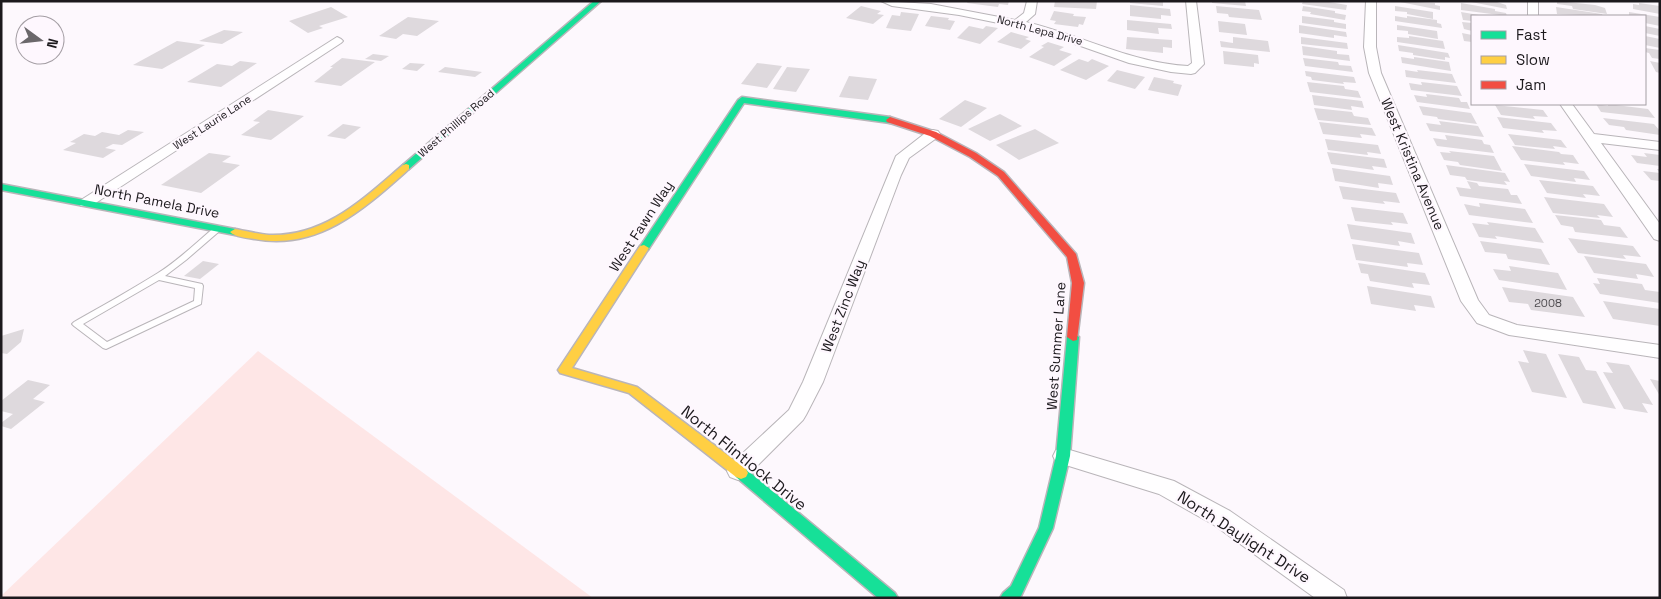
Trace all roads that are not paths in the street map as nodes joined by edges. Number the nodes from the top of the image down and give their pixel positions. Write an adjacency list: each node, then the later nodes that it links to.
1 (598, 1): 18 (street, West Phillips Road)
2 (886, 1): 8 (street, North Lepa Drive)
3 (1032, 1): 8 (street)
4 (1191, 1): 8 (street, North Lepa Drive)
5 (1371, 1): 21 (street, West Kristina Avenue)
6 (1533, 1): 7 (street)
7 (1532, 15)
8 (1018, 23)
9 (337, 41): 16 (street, West Laurie Lane)
10 (742, 100): 12 (street, West Summer Lane); 22 (street, West Fawn Way)
11 (1567, 105): 13 (street)
12 (933, 134): 23 (street, West Summer Lane); 24 (street, West Zinc Way)
13 (1588, 137): 14 (street); 19 (street)
14 (1660, 146)
15 (1, 187): 16 (street, North Pamela Drive)
16 (86, 203): 17 (street, North Pamela Drive)
17 (219, 228): 18 (street, North Pamela Drive); 20 (lane)
18 (308, 235)
19 (1660, 236)
20 (157, 277): 20 (lane)
21 (1660, 352)
22 (564, 370): 24 (street, North Flintlock Drive)
23 (1063, 456): 26 (street, West Summer Lane); 27 (street, North Daylight Drive)
24 (738, 471): 25 (street, North Flintlock Drive)
25 (890, 598)
26 (1008, 598)
27 (1335, 598)

